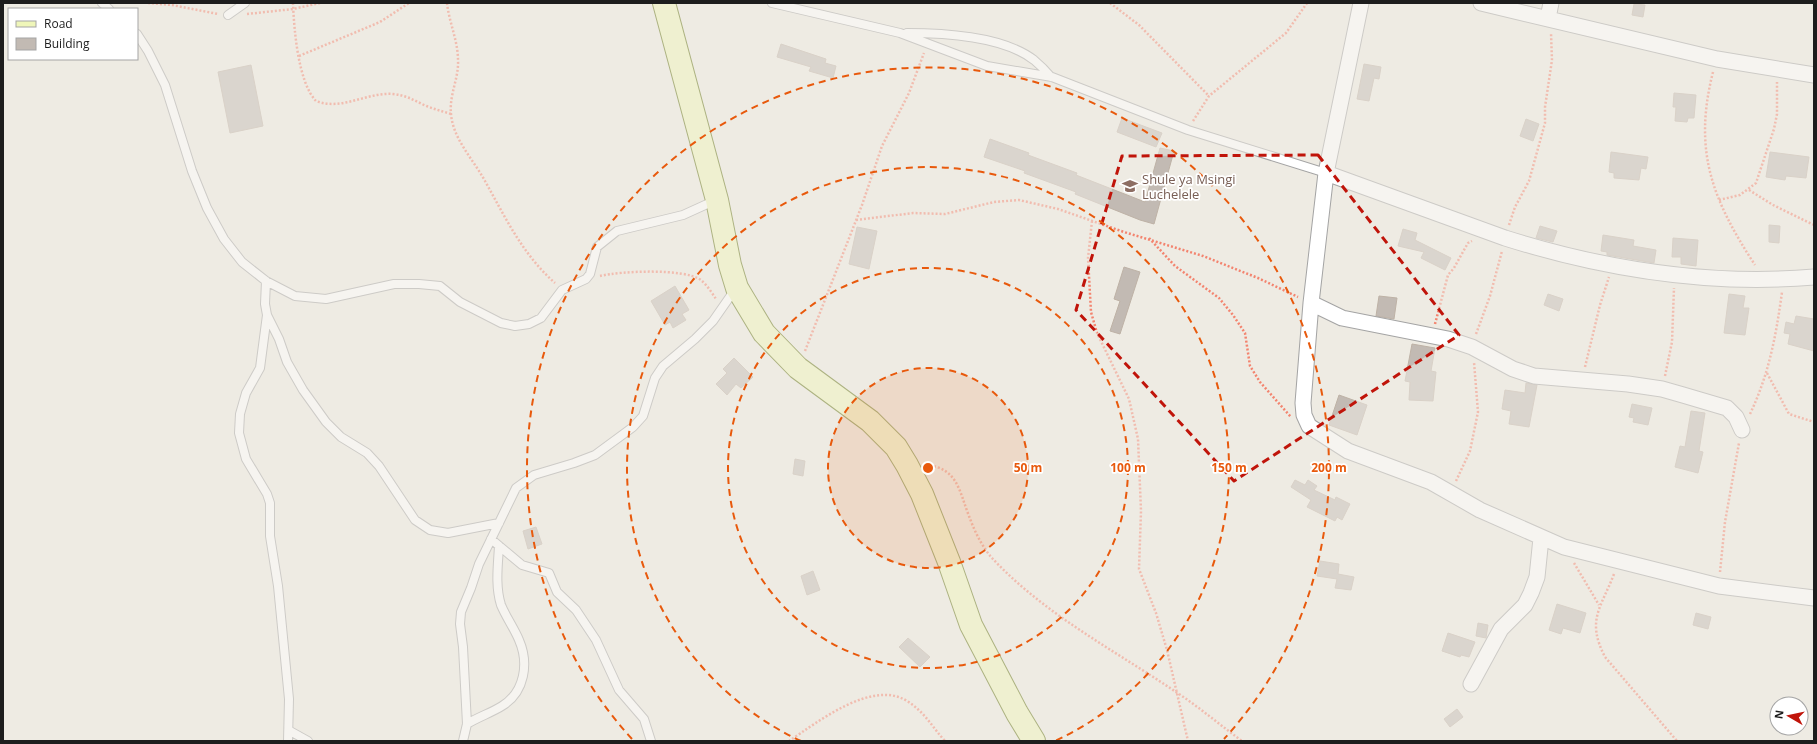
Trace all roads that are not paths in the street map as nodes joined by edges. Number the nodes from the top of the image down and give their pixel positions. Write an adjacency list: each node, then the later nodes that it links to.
1 (245, 3): 7 (lane)
2 (664, 3): 14 (main road)
3 (772, 3): 9 (lane)
4 (1361, 3): 13 (street)
5 (1481, 3): 8 (street)
6 (1551, 3): 8 (street)
7 (228, 15)
8 (1548, 18): 11 (street)
9 (900, 33): 12 (lane); 12 (lane)
10 (138, 36): 16 (lane)
11 (1814, 75)
12 (1052, 77): 13 (lane)
13 (1326, 173): 15 (street); 18 (street)
14 (717, 200): 16 (lane); 17 (main road)
15 (1814, 277)
16 (266, 281): 19 (lane)
17 (737, 288): 21 (lane); 33 (main road)
18 (1311, 303): 20 (street); 22 (street)
19 (267, 315): 21 (lane); 28 (lane)
20 (1742, 430)
21 (499, 523): 23 (lane)
22 (1541, 538): 25 (street); 26 (street)
23 (491, 539): 24 (lane); 27 (lane)
24 (499, 546): 27 (lane); 32 (lane)
25 (1814, 598)
26 (1471, 684)
27 (467, 724): 31 (lane)
28 (290, 731): 29 (lane); 30 (lane)
29 (288, 741)
30 (308, 741)
31 (463, 741)
32 (651, 741)
33 (1034, 741)

